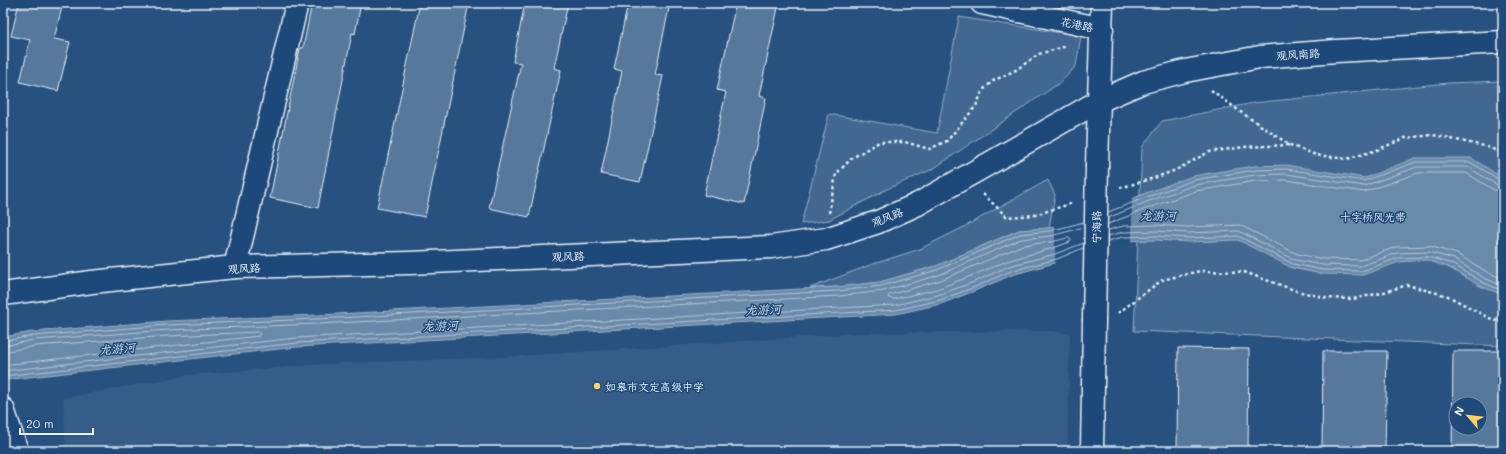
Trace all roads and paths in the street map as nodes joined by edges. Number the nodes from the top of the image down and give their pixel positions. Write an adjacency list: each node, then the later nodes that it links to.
1 (298, 3): 10 (street)
2 (982, 3): 4 (street, 花港路)
3 (1102, 3): 4 (street, 宁海路)
4 (1102, 36): 7 (street, 宁海路); 9 (path)
5 (1503, 42): 6 (street, 观风南路)
6 (1185, 71): 7 (street, 观风南路); 8 (path)
7 (1099, 101): 9 (street, 观风路); 13 (street, 宁海路, bridge)
8 (1503, 152)
9 (826, 239): 10 (street, 观风路)
10 (235, 267): 11 (street, 观风路)
11 (3, 294)
12 (1503, 323): 13 (path)
13 (1094, 326): 16 (street, 宁海路)
14 (6, 418): 15 (street)
15 (17, 451)
16 (1092, 451)

